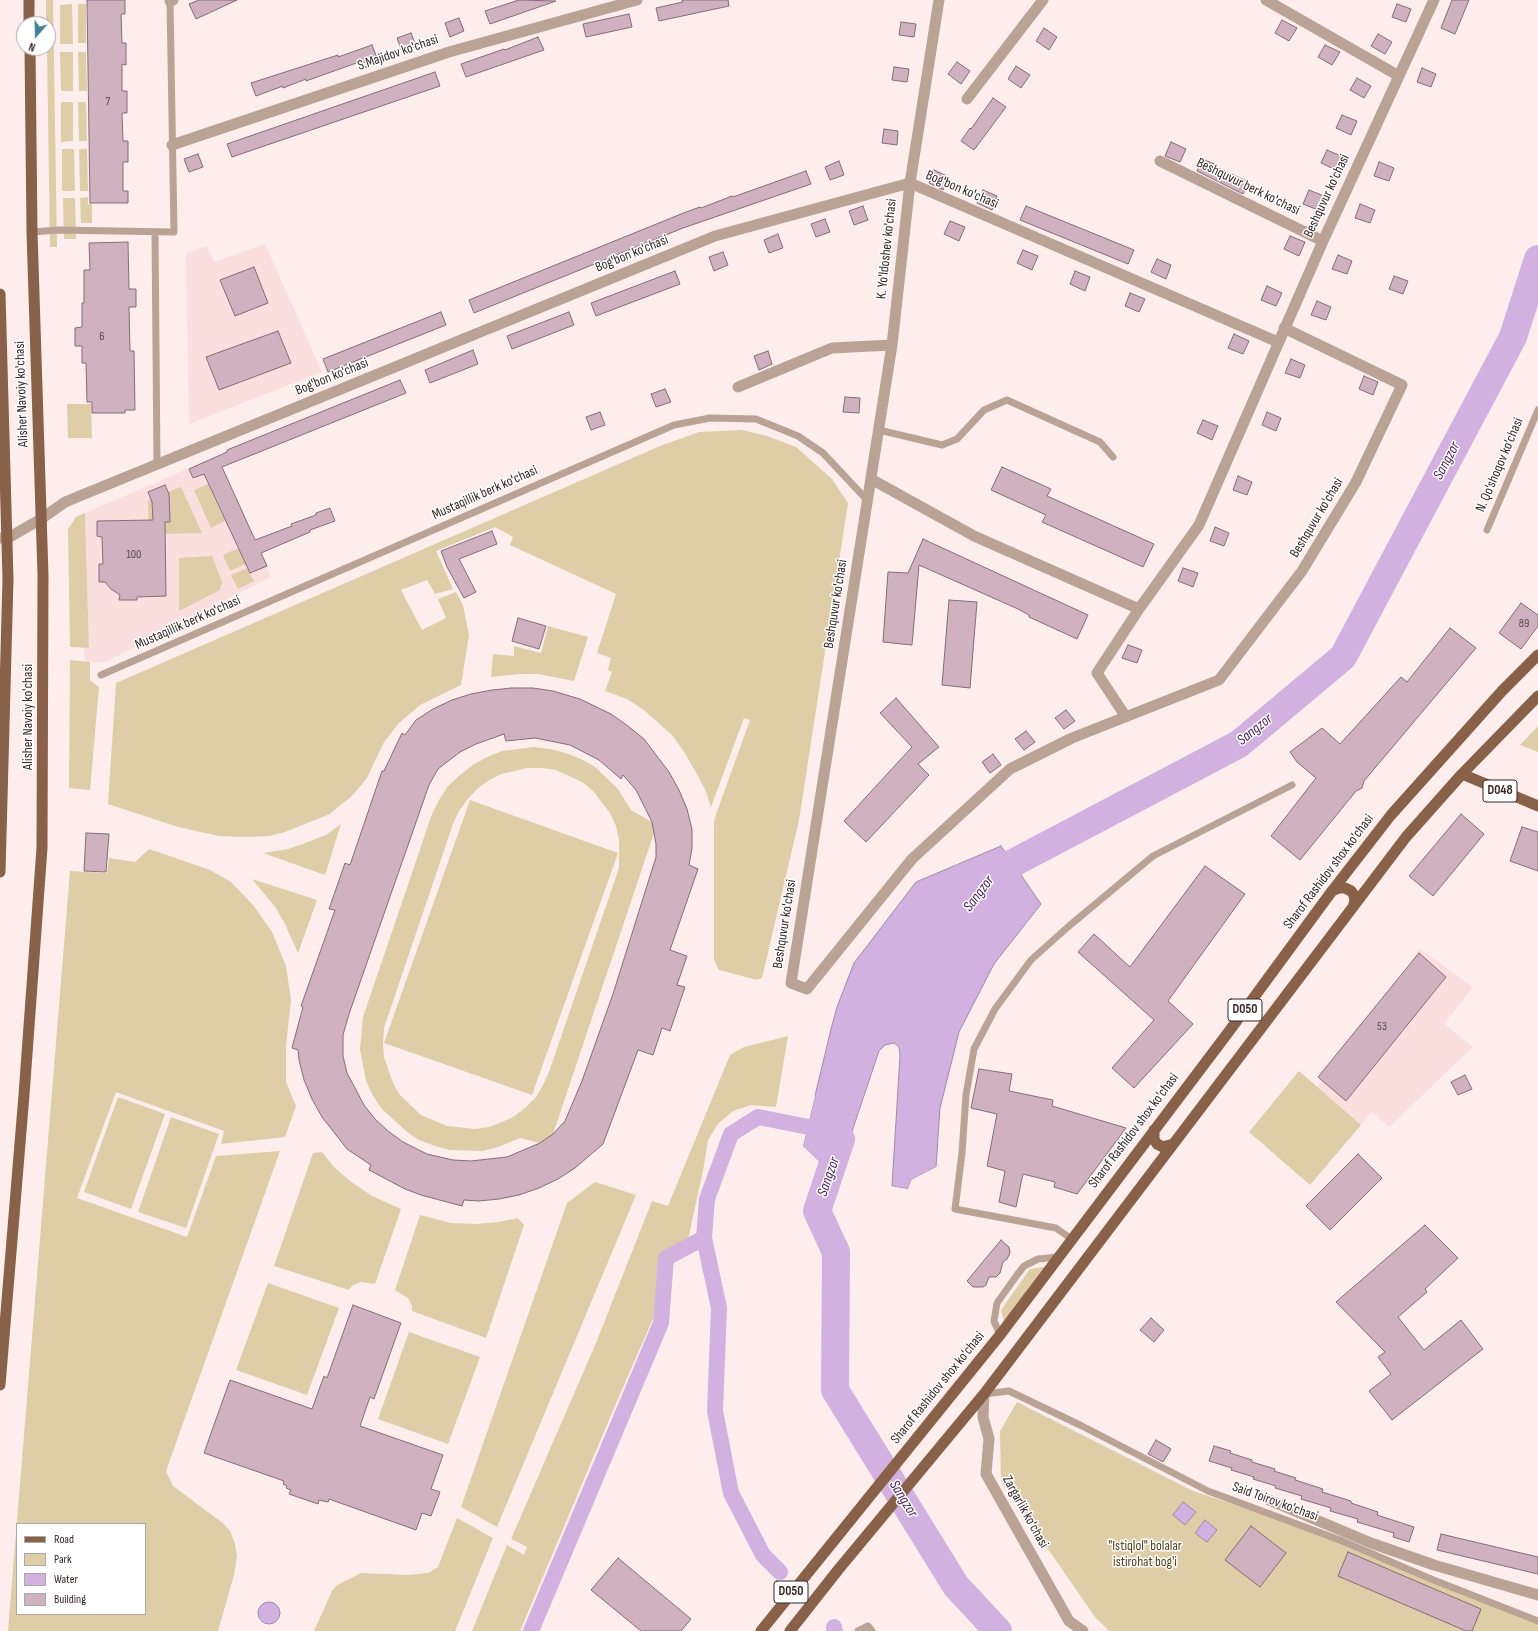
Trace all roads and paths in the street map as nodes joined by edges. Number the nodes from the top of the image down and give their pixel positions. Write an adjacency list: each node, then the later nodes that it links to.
1 (29, 0): 8 (main road)
2 (172, 0): 12 (lane)
3 (637, 0): 12 (street, S.Majidov ko'chasi)
4 (939, 0): 14 (street, K. Yo'ldoshev ko'chasi)
5 (1043, 0): 11 (street)
6 (1266, 0): 10 (street)
7 (1434, 0): 10 (street, Beshquvur ko'chasi)
8 (29, 16)
9 (30, 56): 15 (main road, Alisher Navoiy ko'chasi)
10 (1399, 76): 17 (street, Beshquvur ko'chasi)
11 (967, 99)
12 (172, 145): 16 (lane)
13 (1160, 161): 17 (street, Beshquvur berk ko'chasi)
14 (910, 183): 20 (street, Bog'bon ko'chasi); 21 (street, K. Yo'ldoshev ko'chasi); 26 (street, Bog'bon ko'chasi)
15 (32, 232): 16 (lane); 29 (main road, Alisher Navoiy ko'chasi)
16 (155, 232): 26 (lane)
17 (1323, 241): 19 (street, Beshquvur ko'chasi)
18 (0, 294): 31 (main road, Alisher Navoiy ko'chasi)
19 (1284, 328): 20 (street, Beshquvur ko'chasi); 36 (street, Beshquvur ko'chasi)
20 (1278, 342): 32 (street, Beshquvur ko'chasi)
21 (892, 345): 22 (street); 24 (street, K. Yo'ldoshev ko'chasi)
22 (738, 387)
23 (1538, 410): 30 (lane, N. Qo'shoqov ko'chasi)
24 (879, 430): 25 (lane); 27 (street, K. Yo'ldoshev ko'chasi)
25 (1113, 457)
26 (157, 464): 29 (street, Bog'bon ko'chasi)
27 (871, 479): 28 (street, K. Yo'ldoshev ko'chasi); 32 (street)
28 (868, 501): 34 (lane, Mustaqillik berk ko'chasi); 36 (street, Beshquvur ko'chasi)
29 (41, 519): 31 (street, Bog'bon ko'chasi); 48 (main road, Alisher Navoiy ko'chasi)
30 (1487, 530)
31 (4, 538): 40 (main road, Alisher Navoiy ko'chasi)
32 (1140, 609): 36 (street, Beshquvur ko'chasi)
33 (1538, 655): 41 (main road, Sharof Rashidov shox ko'chasi / D050)
34 (102, 675)
35 (1538, 696): 37 (main road, D050)
36 (1126, 717)
37 (1462, 774): 39 (main road, D048); 42 (main road, D050)
38 (1292, 786): 45 (lane)
39 (1538, 806)
40 (0, 872)
41 (1332, 891): 42 (main road); 43 (main road, Sharof Rashidov shox ko'chasi / D050)
42 (1353, 907): 44 (main road, D050)
43 (1154, 1130): 44 (main road); 45 (main road, Sharof Rashidov shox ko'chasi / D050)
44 (1174, 1144): 49 (main road, D050)
45 (1073, 1240): 46 (main road, Sharof Rashidov shox ko'chasi / D050)
46 (1060, 1256): 47 (main road, Sharof Rashidov shox ko'chasi / D050); 47 (lane)
47 (1000, 1335): 54 (main road, Sharof Rashidov shox ko'chasi / D050)
48 (0, 1385)
49 (984, 1394): 52 (lane, Said Toirov ko'chasi); 55 (main road, D050); 57 (street, Zargarlik ko'chasi)
50 (1270, 1500): 51 (street)
51 (1538, 1595)
52 (1538, 1621)
53 (870, 1629): 56 (lane)
54 (760, 1631)
55 (790, 1631)
56 (858, 1631)
57 (1083, 1631)

